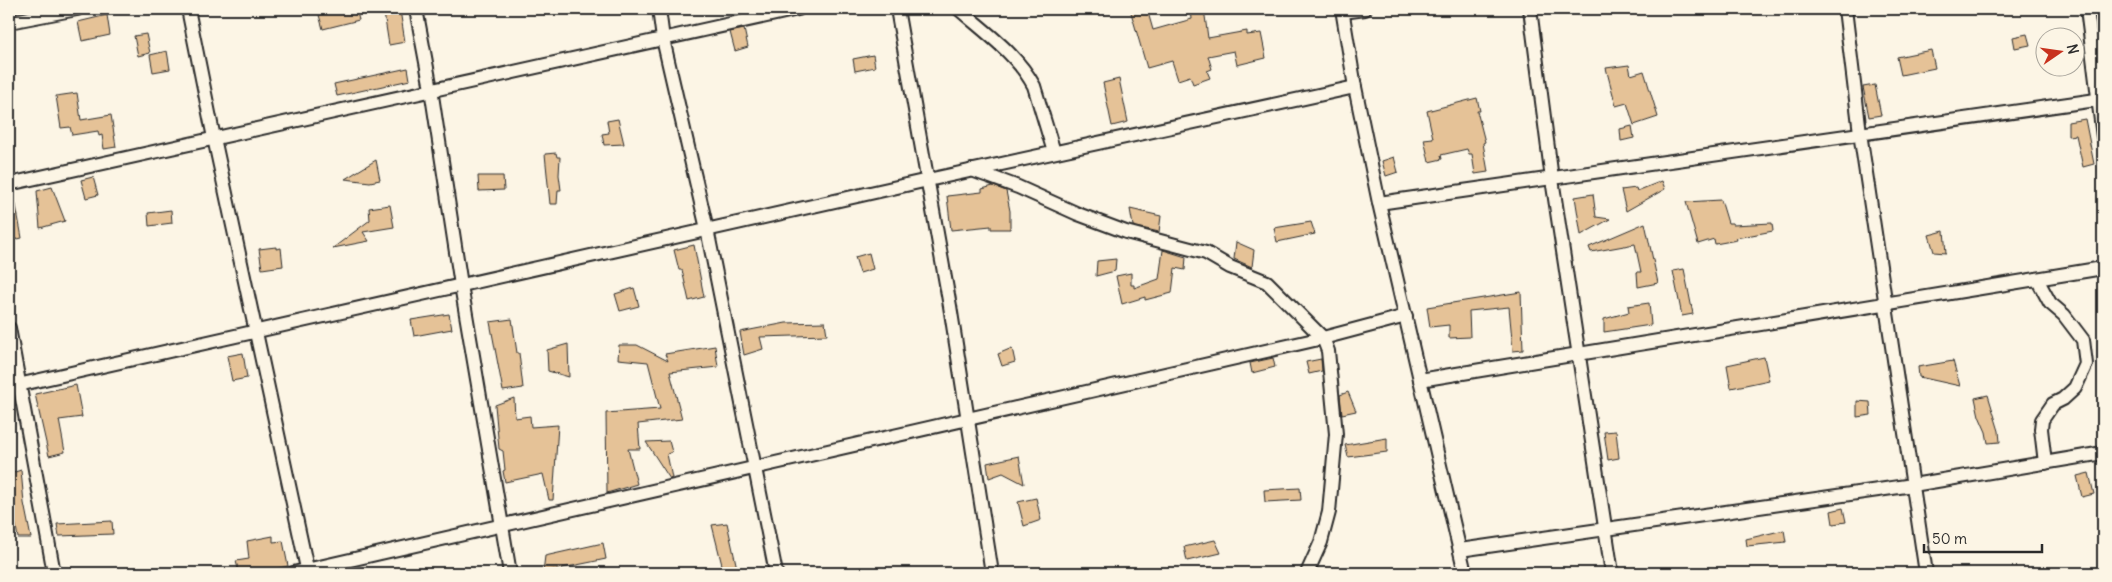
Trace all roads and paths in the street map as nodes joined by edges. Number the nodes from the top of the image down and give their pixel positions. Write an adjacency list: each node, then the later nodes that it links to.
1 (77, 9): 13 (street)
2 (188, 9): 20 (street)
3 (416, 9): 16 (street)
4 (659, 9): 14 (street)
5 (798, 9): 14 (street)
6 (897, 9): 24 (street)
7 (959, 9): 21 (street)
8 (1365, 9): 12 (street)
9 (1530, 9): 23 (street)
10 (1845, 9): 18 (street)
11 (2087, 9): 17 (street)
12 (1342, 11): 15 (street)
13 (9, 22)
14 (663, 39): 16 (street); 27 (street)
15 (1355, 87): 21 (street); 26 (street)
16 (431, 89): 20 (street); 30 (street)
17 (2100, 99): 18 (street); 19 (street)
18 (1860, 132): 23 (street); 31 (street)
19 (2103, 137)
20 (214, 138): 25 (street); 34 (street)
21 (1054, 152): 22 (street)
22 (972, 170): 24 (street); 35 (street)
23 (1552, 179): 26 (street); 36 (street)
24 (928, 180): 27 (street); 39 (street)
25 (9, 184)
26 (1379, 203): 32 (street)
27 (707, 229): 30 (street); 42 (street)
28 (2103, 268): 29 (street)
29 (2037, 279): 31 (street); 41 (street)
30 (461, 284): 34 (street); 44 (street)
31 (1887, 304): 36 (street); 43 (street)
32 (1406, 316): 35 (street); 37 (street)
33 (9, 328): 38 (street)
34 (255, 331): 38 (street); 47 (street)
35 (1323, 338): 39 (street); 53 (street)
36 (1578, 355): 37 (street); 45 (street)
37 (1420, 380): 46 (street)
38 (14, 385): 48 (street)
39 (968, 419): 42 (street); 52 (street)
40 (2103, 453): 41 (street)
41 (2044, 463): 43 (street)
42 (756, 468): 44 (street); 51 (street)
43 (1913, 485): 45 (street); 56 (street)
44 (502, 526): 47 (street); 50 (street)
45 (1606, 529): 46 (street); 55 (street)
46 (1460, 550): 54 (street)
47 (308, 572): 49 (street)
48 (54, 573)
49 (293, 573)
50 (510, 573)
51 (776, 573)
52 (992, 573)
53 (1307, 573)
54 (1465, 573)
55 (1612, 573)
56 (1926, 573)

